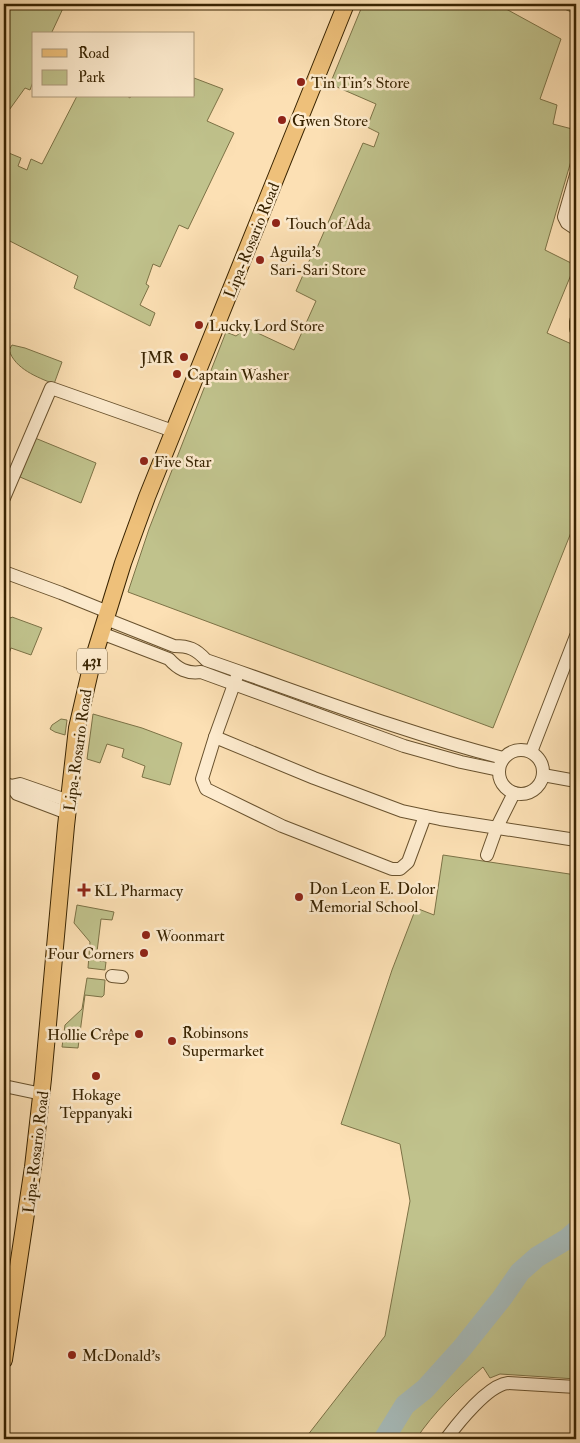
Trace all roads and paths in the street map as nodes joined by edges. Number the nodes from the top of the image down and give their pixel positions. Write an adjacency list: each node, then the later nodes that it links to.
1 (346, 4): 6 (main road, Lipa-Rosario Road / 431)
2 (576, 174): 3 (street)
3 (576, 229)
4 (576, 321): 5 (street)
5 (576, 328)
6 (173, 431): 7 (street); 9 (main road, Lipa-Rosario Road / 431)
7 (4, 498)
8 (4, 572): 9 (street)
9 (105, 621): 11 (street); 12 (street); 23 (main road, Lipa-Rosario Road / 431)
10 (576, 636): 17 (street)
11 (174, 646): 12 (street); 13 (street)
12 (170, 659): 13 (street)
13 (204, 666): 14 (street); 15 (street)
14 (239, 671): 15 (street); 18 (street)
15 (234, 684): 16 (street); 18 (street)
16 (215, 737): 24 (street); 24 (street)
17 (531, 752): 18 (street); 19 (street)
18 (501, 764): 22 (street)
19 (543, 775): 20 (street); 22 (street)
20 (576, 781)
21 (7, 785): 23 (street)
22 (514, 793): 25 (street)
23 (68, 807): 29 (main road, Lipa-Rosario Road / 431)
24 (425, 816): 25 (street)
25 (497, 827): 26 (street); 27 (street)
26 (576, 840)
27 (487, 855)
28 (4, 1086): 29 (street)
29 (42, 1094): 30 (main road, Lipa-Rosario Road / 431)
30 (5, 1349)
31 (576, 1387): 32 (street)
32 (446, 1439)

